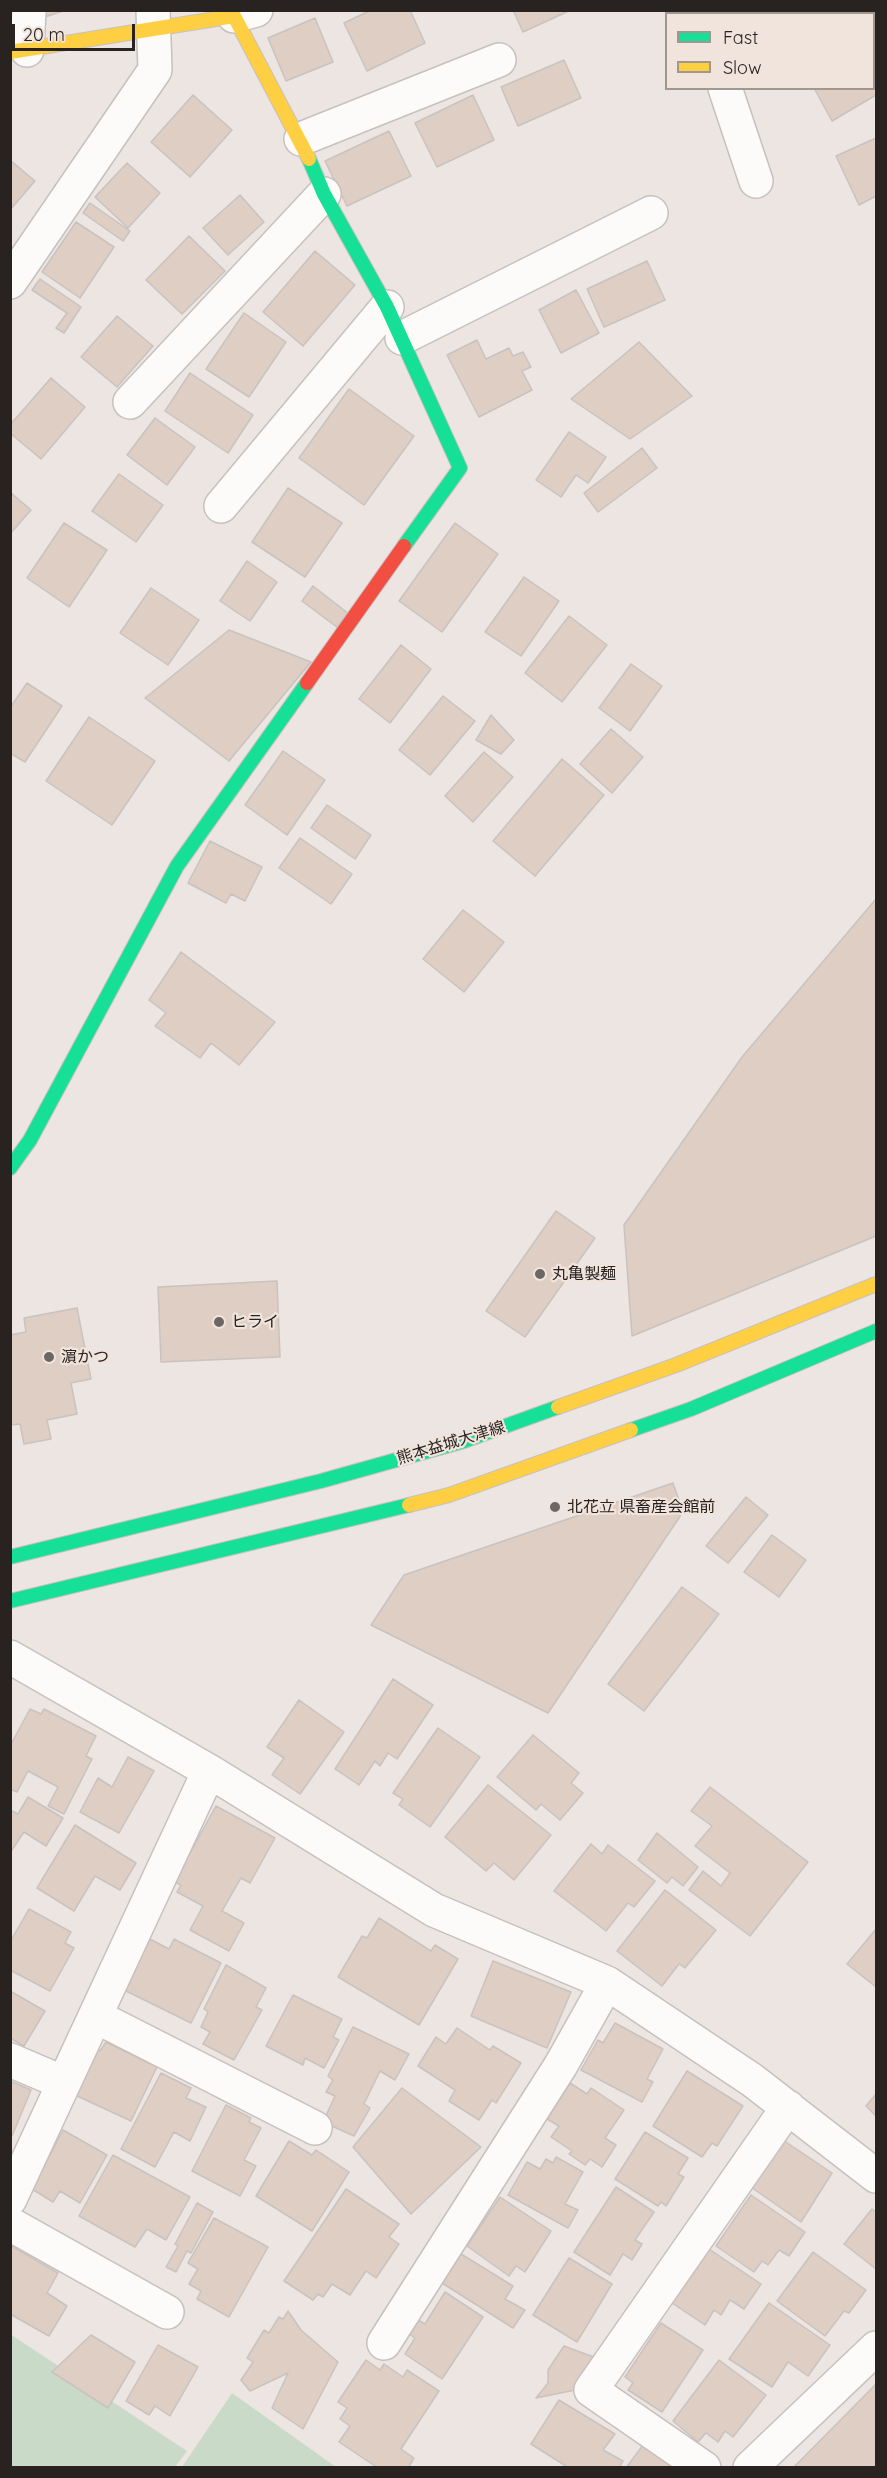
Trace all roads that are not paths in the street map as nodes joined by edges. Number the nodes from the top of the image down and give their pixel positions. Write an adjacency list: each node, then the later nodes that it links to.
1 (29, 10): 4 (street)
2 (245, 13): 3 (main road); 7 (main road)
3 (153, 20): 4 (main road); 11 (street)
4 (19, 51)
5 (499, 60): 7 (street)
6 (726, 90): 8 (street)
7 (301, 139): 9 (main road)
8 (756, 181)
9 (324, 194): 12 (main road); 14 (street)
10 (651, 213): 13 (street)
11 (10, 282)
12 (387, 307): 13 (main road); 15 (street)
13 (402, 338): 16 (main road)
14 (130, 402)
15 (221, 506)
16 (10, 1168)
17 (876, 1284): 19 (main road, 熊本益城大津線)
18 (876, 1331): 20 (main road)
19 (10, 1557)
20 (10, 1601)
21 (10, 1657): 22 (street)
22 (209, 1771): 23 (street); 24 (street)
23 (607, 1983): 27 (street); 34 (street)
24 (95, 2016): 26 (street); 28 (street)
25 (10, 2060): 26 (street)
26 (64, 2083): 29 (street)
27 (788, 2107): 30 (street); 36 (street)
28 (315, 2128)
29 (19, 2158): 31 (street)
30 (876, 2176)
31 (10, 2199)
32 (10, 2224): 33 (street)
33 (167, 2312)
34 (384, 2343)
35 (876, 2348): 37 (street)
36 (704, 2468)
37 (750, 2468)

